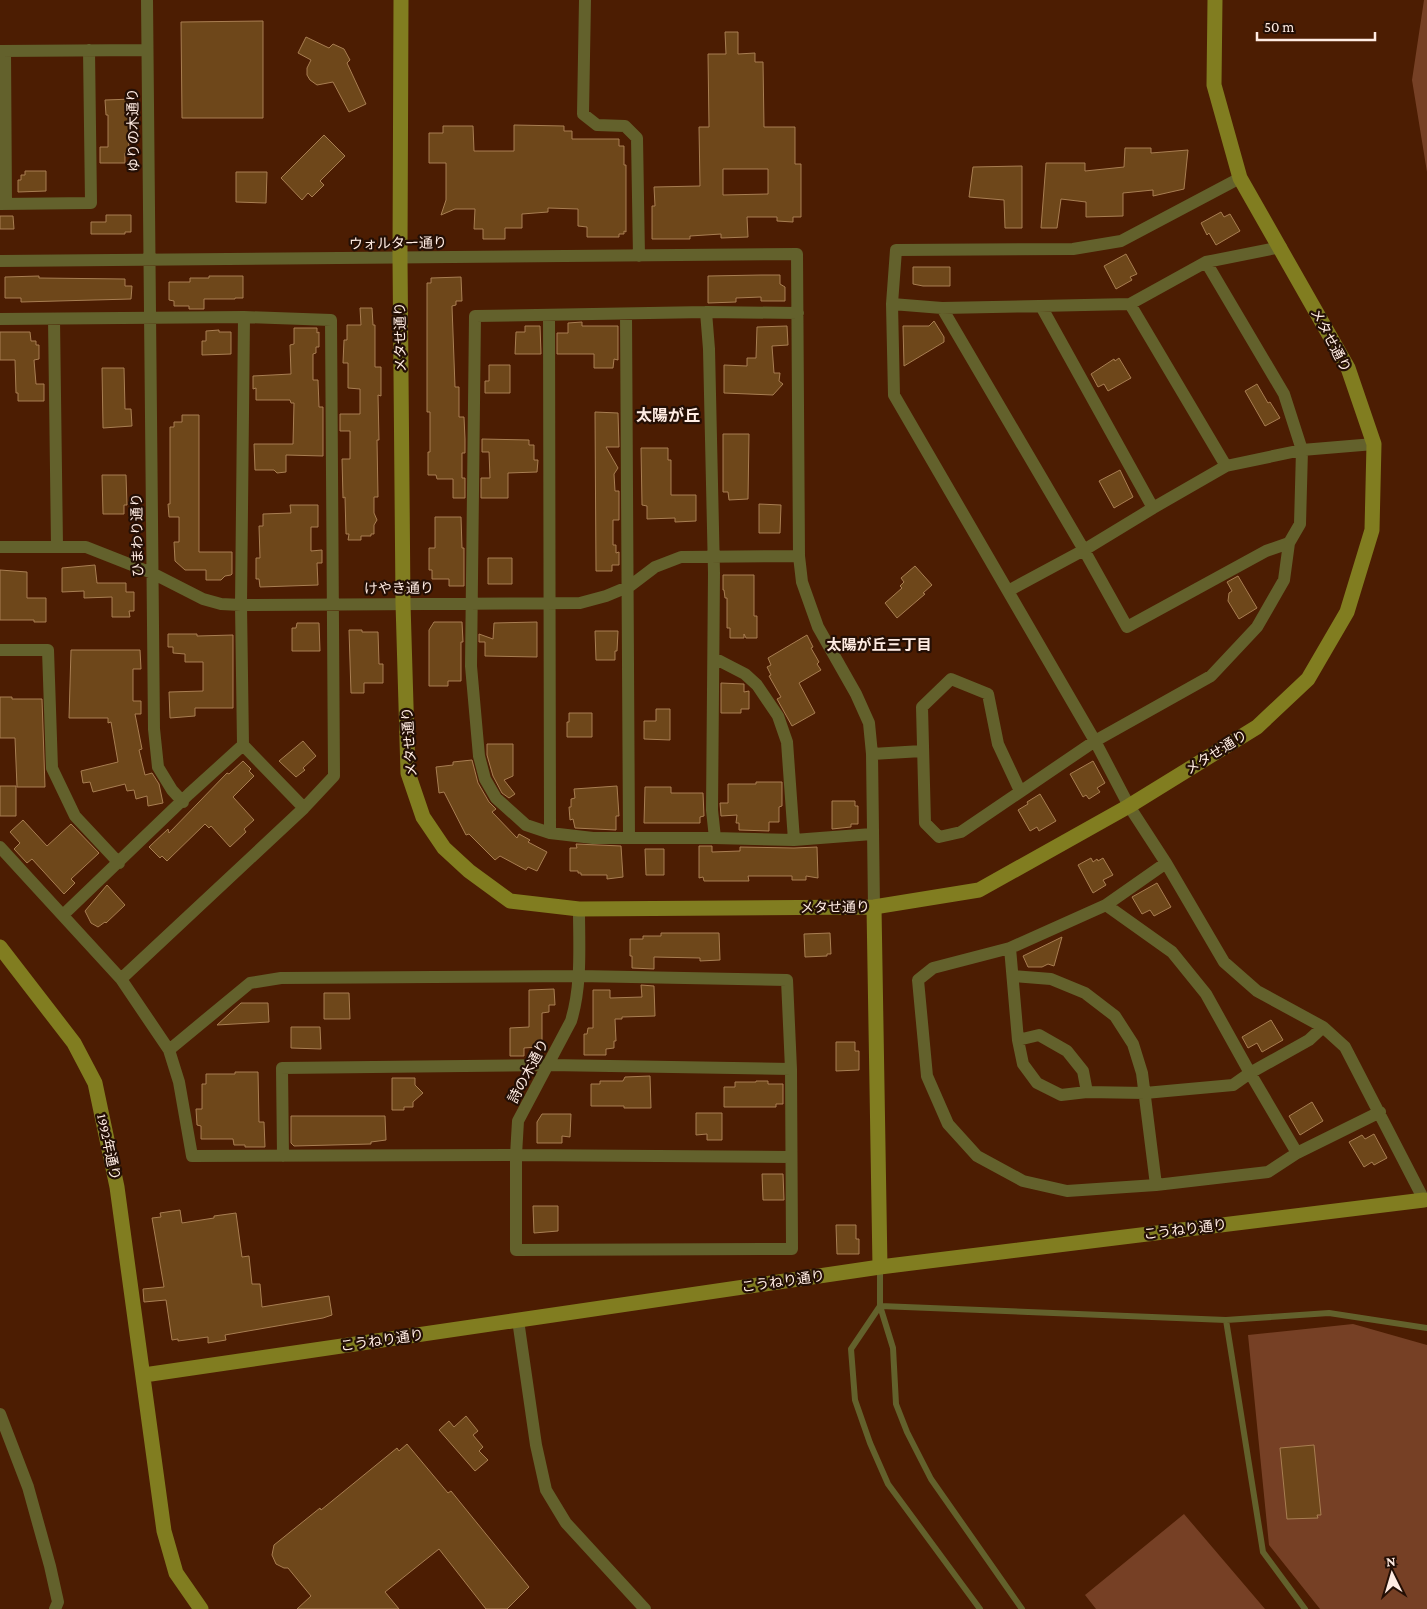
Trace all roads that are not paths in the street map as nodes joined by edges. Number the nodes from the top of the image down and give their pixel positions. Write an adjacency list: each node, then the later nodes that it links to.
1 (147, 0): 6 (street, ゆりの木通り)
2 (401, 0): 12 (street, メタせ通り)
3 (585, 0): 11 (street)
4 (1215, 0): 8 (street, メタせ通り)
5 (90, 50): 6 (street); 7 (street); 9 (street)
6 (147, 50): 13 (street, ゆりの木通り)
7 (2, 51): 9 (street)
8 (1240, 178): 10 (street, メタせ通り); 16 (street)
9 (3, 204)
10 (1281, 247): 15 (street); 28 (street, メタせ通り)
11 (639, 256): 12 (street, ウォルター通り); 21 (street, ウォルター通り)
12 (400, 258): 13 (street, ウォルター通り); 42 (street, メタせ通り)
13 (149, 260): 14 (street, ウォルター通り); 25 (street, ひまわり通り)
14 (0, 261)
15 (1206, 262): 17 (street); 29 (street)
16 (892, 304): 19 (street); 40 (street)
17 (1130, 304): 18 (street); 30 (street)
18 (1041, 306): 19 (street); 31 (street)
19 (942, 308): 35 (street)
20 (706, 312): 21 (street); 22 (street); 36 (street)
21 (798, 313): 37 (street)
22 (626, 314): 23 (street); 39 (street)
23 (548, 315): 41 (street); 44 (street)
24 (244, 317): 25 (street); 43 (street); 45 (street)
25 (150, 318): 26 (street); 38 (street, ひまわり通り)
26 (54, 319): 27 (street); 34 (street)
27 (0, 320)
28 (1374, 444): 29 (street); 54 (street, メタせ通り)
29 (1302, 450): 30 (street); 32 (street)
30 (1226, 466): 31 (street)
31 (1153, 508): 35 (street)
32 (1289, 543): 35 (street); 48 (street)
33 (0, 546): 34 (street, けやき通り)
34 (57, 546): 38 (street, けやき通り)
35 (1084, 550): 40 (street)
36 (713, 556): 37 (street, けやき通り); 39 (street, けやき通り); 47 (street)
37 (799, 556): 51 (street)
38 (152, 573): 45 (street, けやき通り); 53 (street, ひまわり通り)
39 (628, 586): 44 (street, けやき通り); 58 (street)
40 (1008, 591): 48 (street)
41 (471, 602): 42 (street, けやき通り); 44 (street, けやき通り); 56 (street)
42 (404, 603): 43 (street, けやき通り); 66 (street, メタせ通り)
43 (332, 604): 45 (street, けやき通り); 55 (street)
44 (549, 604): 56 (street)
45 (240, 605): 49 (street)
46 (0, 650): 62 (street)
47 (714, 658): 59 (street); 60 (street)
48 (1095, 741): 52 (street); 54 (street)
49 (243, 745): 53 (street); 55 (street)
50 (922, 751): 51 (street); 52 (street); 52 (street)
51 (872, 754): 57 (street)
52 (1020, 791)
53 (182, 802): 62 (street)
54 (1129, 806): 63 (street); 65 (street, メタせ通り)
55 (304, 808): 72 (street)
56 (550, 833): 58 (street)
57 (872, 834): 60 (street); 65 (street)
58 (629, 838): 59 (street)
59 (715, 838): 60 (street)
60 (794, 840)
61 (0, 847): 67 (street)
62 (118, 863): 67 (street)
63 (1166, 863): 64 (street); 73 (street)
64 (1106, 905): 69 (street); 78 (street)
65 (874, 907): 66 (street, メタせ通り); 88 (street)
66 (579, 909): 70 (street, 詩の木通り)
67 (63, 916): 72 (street)
68 (0, 947): 93 (street, 1992年通り)
69 (1010, 948): 71 (street); 86 (street)
70 (579, 976): 75 (street); 76 (street, 詩の木通り); 77 (street)
71 (1013, 976): 74 (street); 80 (street)
72 (121, 979): 75 (street)
73 (1323, 1028): 78 (street); 81 (street)
74 (1018, 1040): 79 (street); 79 (street)
75 (169, 1050): 84 (street)
76 (549, 1065): 77 (street); 83 (street, 詩の木通り); 84 (street)
77 (791, 1069): 85 (street)
78 (1250, 1073): 80 (street); 82 (street)
79 (1087, 1092): 80 (street)
80 (1145, 1093): 86 (street)
81 (1380, 1112): 82 (street); 87 (street)
82 (1297, 1153): 86 (street)
83 (516, 1155): 84 (street); 85 (street); 85 (street, 詩の木通り)
84 (283, 1156)
85 (791, 1157)
86 (1156, 1185)
87 (1424, 1200): 88 (street, こうねり通り)
88 (880, 1267): 89 (lane); 90 (street, こうねり通り)
89 (880, 1306): 91 (lane); 98 (lane); 99 (lane)
90 (518, 1320): 93 (street, こうねり通り); 97 (street)
91 (1226, 1320): 92 (lane); 100 (lane)
92 (1427, 1328)
93 (144, 1375): 96 (street, 1992年通り)
94 (0, 1414): 95 (street)
95 (55, 1609)
96 (201, 1609)
97 (645, 1609)
98 (980, 1609)
99 (1022, 1609)
100 (1305, 1609)

